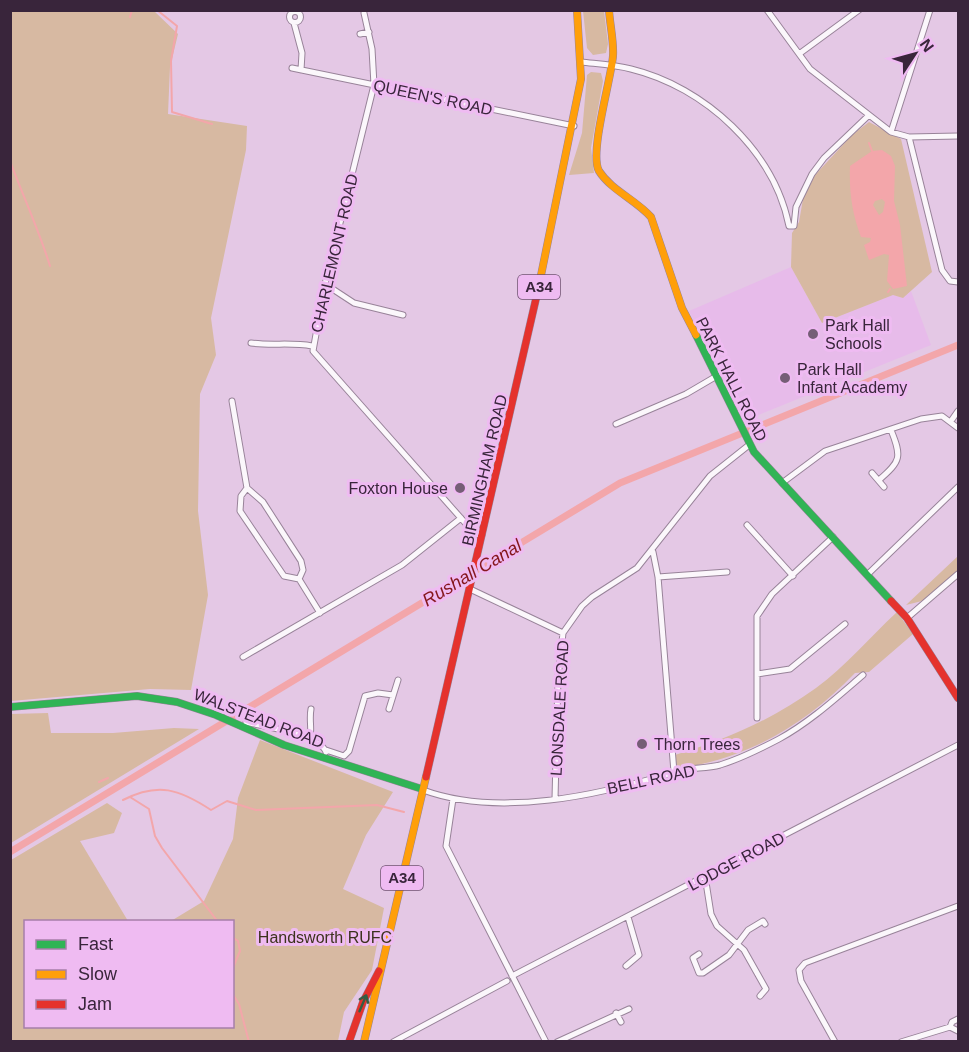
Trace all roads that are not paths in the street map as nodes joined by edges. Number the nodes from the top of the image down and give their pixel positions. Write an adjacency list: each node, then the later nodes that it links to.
1 (577, 10): 11 (main road, BIRMINGHAM ROAD / A34)
2 (609, 10): 12 (main road)
3 (767, 10): 10 (street)
4 (859, 10): 10 (street)
5 (930, 10): 18 (street)
6 (364, 14): 8 (street, CHARLEMONT ROAD)
7 (294, 23): 14 (street)
8 (369, 32): 9 (street); 15 (street, CHARLEMONT ROAD)
9 (360, 34)
10 (799, 54): 16 (street)
11 (581, 62): 12 (street); 17 (main road, BIRMINGHAM ROAD / A34)
12 (611, 65): 22 (street); 28 (main road, PARK HALL ROAD)
13 (292, 68): 14 (street, QUEEN'S ROAD)
14 (301, 70): 15 (street, QUEEN'S ROAD)
15 (374, 85): 17 (street, QUEEN'S ROAD); 24 (street, CHARLEMONT ROAD)
16 (868, 116): 18 (street); 21 (street)
17 (574, 126): 44 (main road, BIRMINGHAM ROAD / A34)
18 (891, 132): 20 (street)
19 (958, 136): 20 (street)
20 (909, 137): 23 (street)
21 (801, 199): 22 (street); 22 (street)
22 (784, 203)
23 (958, 282)
24 (325, 284): 25 (street); 27 (street, CHARLEMONT ROAD)
25 (403, 315)
26 (251, 343): 27 (street)
27 (312, 346): 42 (street, CHARLEMONT ROAD)
28 (715, 377): 32 (street); 35 (main road, PARK HALL ROAD)
29 (232, 402): 41 (street)
30 (958, 411): 31 (street)
31 (951, 421): 33 (street); 34 (street)
32 (616, 424)
33 (958, 429)
34 (891, 430): 37 (street); 38 (street)
35 (747, 443): 38 (main road, PARK HALL ROAD); 46 (street, LONSDALE ROAD)
36 (872, 473): 37 (street)
37 (879, 480): 39 (street)
38 (782, 483): 45 (main road, PARK HALL ROAD)
39 (884, 487)
40 (958, 487): 48 (street)
41 (247, 488): 52 (street); 52 (street)
42 (461, 518): 44 (street, CHARLEMONT ROAD); 54 (street)
43 (747, 526): 50 (street)
44 (482, 535): 53 (main road, BIRMINGHAM ROAD / A34)
45 (833, 537): 48 (main road, PARK HALL ROAD); 50 (street)
46 (653, 552): 51 (street); 59 (street, LONSDALE ROAD)
47 (720, 564): 51 (street)
48 (868, 574): 55 (main road, PARK HALL ROAD)
49 (958, 574): 55 (street)
50 (793, 576): 61 (street)
51 (658, 577): 74 (street)
52 (299, 579): 54 (street)
53 (470, 589): 59 (street); 75 (main road, BIRMINGHAM ROAD / A34)
54 (321, 612): 60 (street)
55 (907, 618): 65 (main road, PARK HALL ROAD)
56 (833, 624): 58 (street)
57 (845, 624): 58 (street)
58 (838, 630): 61 (street)
59 (563, 633): 77 (street, LONSDALE ROAD)
60 (243, 657)
61 (757, 674): 70 (street)
62 (859, 677): 74 (street, BELL ROAD)
63 (398, 680): 64 (street)
64 (393, 695): 68 (street); 73 (street)
65 (958, 698)
66 (10, 707): 73 (main road, WALSTEAD ROAD)
67 (311, 709): 71 (street)
68 (389, 709)
69 (253, 716): 71 (street)
70 (757, 718)
71 (310, 738): 73 (street)
72 (958, 745): 78 (street, LODGE ROAD)
73 (325, 754): 75 (main road, WALSTEAD ROAD)
74 (674, 772): 77 (street, BELL ROAD)
75 (422, 789): 76 (street, BELL ROAD); 85 (main road, BIRMINGHAM ROAD / A34)
76 (453, 799): 77 (street, BELL ROAD); 86 (street)
77 (555, 799)
78 (705, 876): 80 (street, LODGE ROAD); 82 (street)
79 (958, 906): 100 (street)
80 (628, 917): 84 (street); 86 (street, LODGE ROAD)
81 (765, 924): 82 (street)
82 (736, 944): 83 (street); 88 (street)
83 (699, 954)
84 (626, 966)
85 (382, 967): 95 (main road, BIRMINGHAM ROAD / A34, one-way to 85); 96 (main road, BIRMINGHAM ROAD / A34)
86 (512, 976): 98 (street)
87 (507, 981): 97 (street)
88 (760, 996)
89 (629, 1009): 90 (street)
90 (616, 1013): 92 (street); 99 (street)
91 (958, 1019): 93 (street)
92 (621, 1022)
93 (950, 1027): 94 (street); 101 (street)
94 (958, 1031)
95 (349, 1041)
96 (364, 1041)
97 (393, 1041)
98 (546, 1041)
99 (557, 1041)
100 (835, 1041)
101 (901, 1041)

